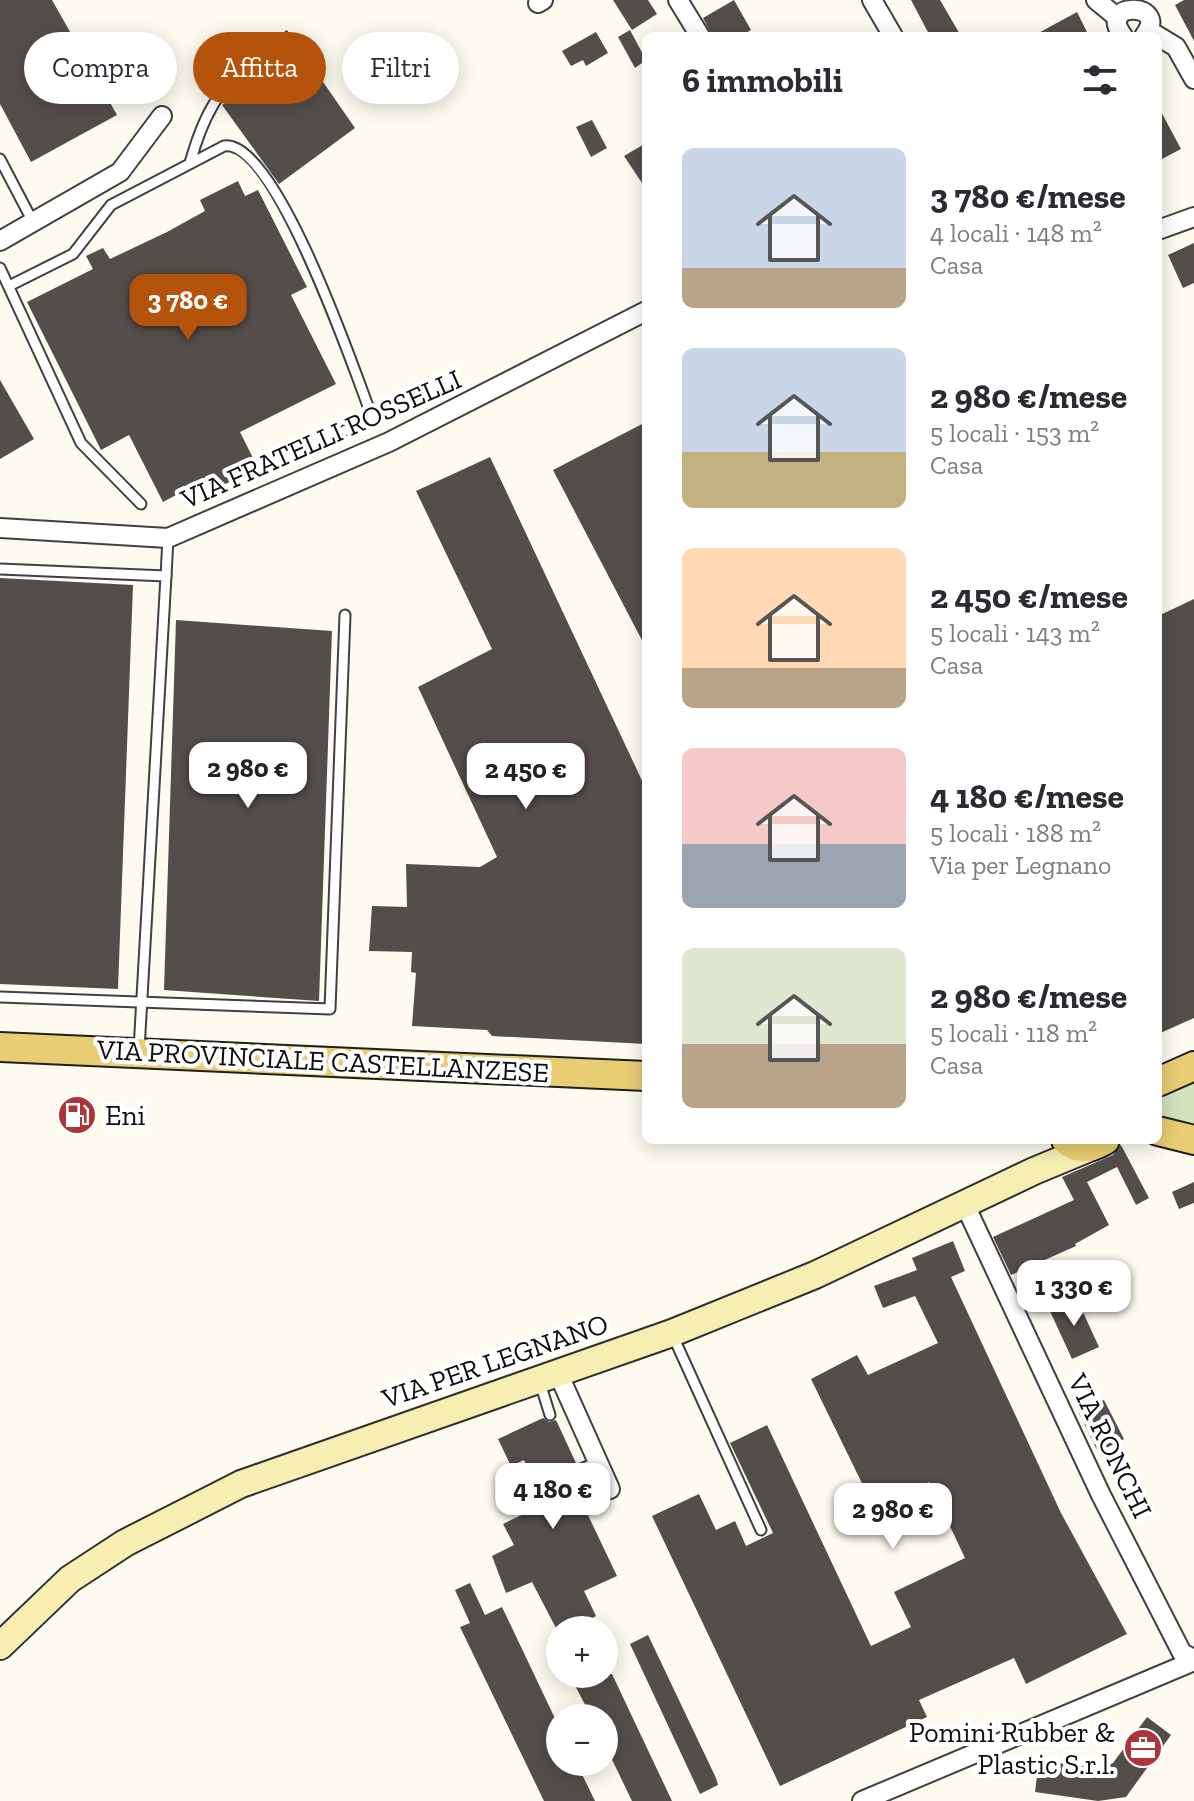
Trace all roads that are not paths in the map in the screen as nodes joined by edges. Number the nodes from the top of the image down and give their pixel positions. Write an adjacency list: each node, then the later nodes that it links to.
1 (678, 0): 6 (street)
2 (872, 0): 7 (street)
3 (1096, 0): 5 (street)
4 (1142, 4): 5 (street); 8 (street)
5 (1120, 27)
6 (698, 32)
7 (891, 32)
8 (1146, 32)
9 (1162, 40): 10 (street)
10 (1194, 79)
11 (211, 104): 14 (lane)
12 (162, 116): 16 (street)
13 (0, 159): 16 (lane)
14 (190, 163): 20 (lane); 22 (lane)
15 (1194, 217): 17 (street)
16 (33, 222): 18 (street)
17 (1162, 229)
18 (0, 241)
19 (0, 268): 20 (lane)
20 (9, 286): 23 (lane)
21 (642, 313): 25 (street, VIA FRATELLI ROSSELLI)
22 (340, 433)
23 (141, 504)
24 (0, 528): 25 (street, VIA FRATELLI ROSSELLI)
25 (168, 538): 27 (lane)
26 (0, 569): 27 (lane)
27 (166, 576): 30 (lane)
28 (345, 615): 30 (lane)
29 (0, 997): 30 (lane)
30 (141, 1003): 32 (lane)
31 (0, 1047): 32 (main road, VIA PROVINCIALE CASTELLANZESE)
32 (139, 1054): 34 (main road, VIA PROVINCIALE CASTELLANZESE)
33 (1194, 1066): 35 (main road)
34 (642, 1076)
35 (1162, 1080)
36 (1162, 1132): 37 (main road)
37 (1194, 1140)
38 (1057, 1144): 40 (street, VIA PER LEGNANO)
39 (1084, 1144): 40 (street, VIA PER LEGNANO)
40 (1034, 1171): 41 (street, VIA PER LEGNANO)
41 (965, 1205): 42 (street, VIA PER LEGNANO); 50 (street, VIA RONCHI)
42 (672, 1333): 43 (street, VIA PER LEGNANO); 48 (lane)
43 (549, 1377): 44 (lane); 45 (street); 49 (street, VIA PER LEGNANO)
44 (550, 1415)
45 (597, 1462): 46 (lane); 47 (street)
46 (579, 1470)
47 (610, 1489)
48 (761, 1530)
49 (0, 1646)
50 (1194, 1660): 51 (street)
51 (862, 1801)

